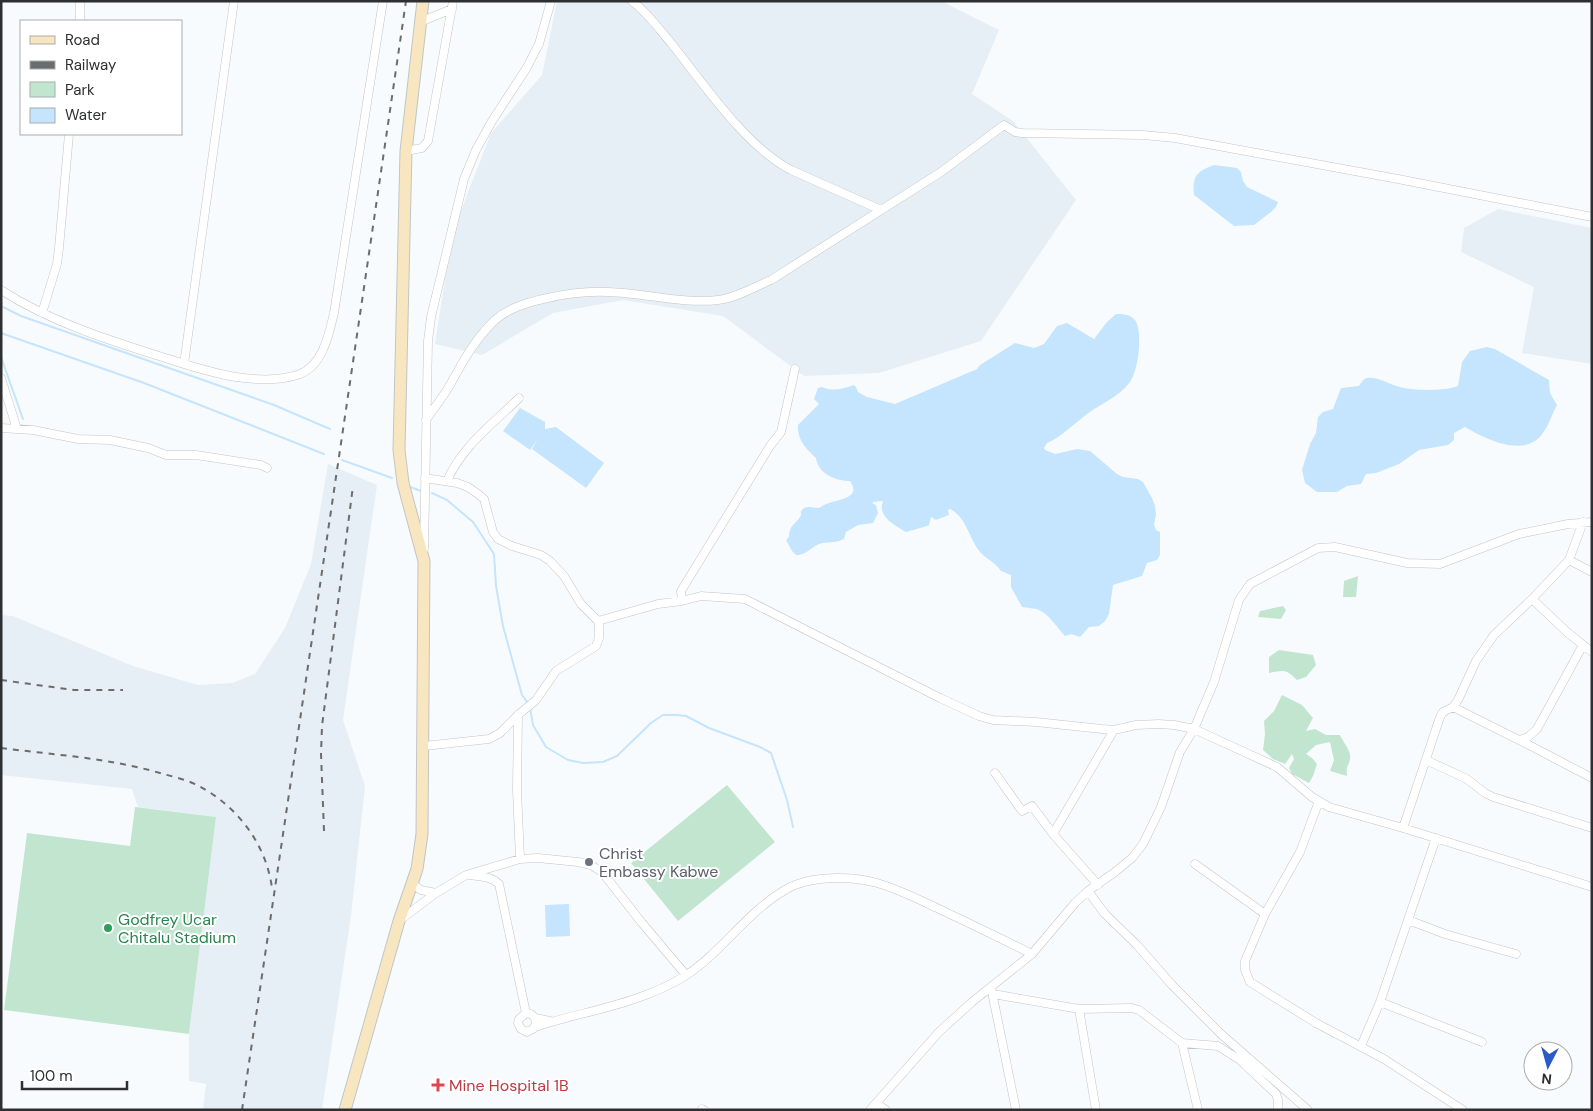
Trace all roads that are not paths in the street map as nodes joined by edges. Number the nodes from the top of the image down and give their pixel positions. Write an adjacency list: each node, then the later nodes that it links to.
1 (80, 1): 8 (street)
2 (234, 1): 16 (street)
3 (383, 1): 16 (street)
4 (423, 1): 9 (street)
5 (551, 1): 20 (street)
6 (632, 1): 12 (street)
7 (452, 5): 9 (street); 11 (street)
8 (80, 20)
9 (420, 22): 11 (street)
10 (69, 135): 15 (street)
11 (406, 151): 28 (street)
12 (881, 210): 13 (street); 20 (street)
13 (1592, 217)
14 (1, 290): 15 (street)
15 (42, 314): 16 (street)
16 (184, 364)
17 (795, 370): 31 (street)
18 (1, 378): 22 (street)
19 (519, 398): 25 (street)
20 (426, 420): 24 (street)
21 (1, 428): 22 (street)
22 (17, 429): 23 (street)
23 (267, 468)
24 (425, 478): 25 (street); 28 (street)
25 (447, 481): 32 (street)
26 (1588, 522): 27 (street); 37 (street)
27 (1569, 560): 29 (street); 30 (street)
28 (424, 561): 40 (street)
29 (1592, 572)
30 (1532, 599): 33 (street); 35 (street)
31 (682, 601): 32 (street); 38 (street)
32 (598, 621): 36 (street)
33 (1583, 645): 34 (street); 39 (street)
34 (1592, 652)
35 (1453, 707): 39 (street); 41 (street)
36 (520, 713): 40 (street); 49 (street)
37 (1194, 729): 38 (street); 44 (street); 53 (street)
38 (1114, 730): 47 (street)
39 (1520, 740): 43 (street)
40 (424, 746): 52 (street)
41 (1426, 760): 45 (street); 46 (street)
42 (995, 773): 47 (street)
43 (1592, 778)
44 (1319, 801): 45 (street); 57 (street)
45 (1403, 828): 48 (street)
46 (1592, 828)
47 (1053, 834): 53 (street)
48 (1436, 838): 54 (street); 58 (street)
49 (520, 859): 51 (street); 62 (street)
50 (1195, 864): 57 (street)
51 (466, 875): 56 (street); 66 (street)
52 (411, 883): 56 (street); 59 (street)
53 (1098, 885): 55 (street)
54 (1592, 887)
55 (1088, 891): 60 (street); 81 (street)
56 (436, 893): 59 (street)
57 (1265, 914): 72 (street)
58 (1408, 920): 61 (street); 64 (street)
59 (399, 921): 74 (street)
60 (1032, 954): 62 (street); 63 (street)
61 (1516, 954)
62 (686, 975): 68 (street)
63 (992, 991): 65 (street); 73 (street); 77 (street)
64 (1380, 1002): 71 (street); 72 (street)
65 (1079, 1009): 70 (street); 78 (street)
66 (526, 1014): 67 (street); 69 (street)
67 (535, 1018): 68 (street); 69 (street)
68 (552, 1022): 69 (street)
69 (535, 1027)
70 (1182, 1042): 79 (street); 80 (street)
71 (1482, 1042)
72 (1361, 1046): 82 (street)
73 (876, 1103): 75 (street); 76 (street)
74 (345, 1110)
75 (870, 1110)
76 (886, 1110)
77 (1016, 1110)
78 (1096, 1110)
79 (1198, 1110)
80 (1278, 1110)
81 (1308, 1110)
82 (1464, 1110)

